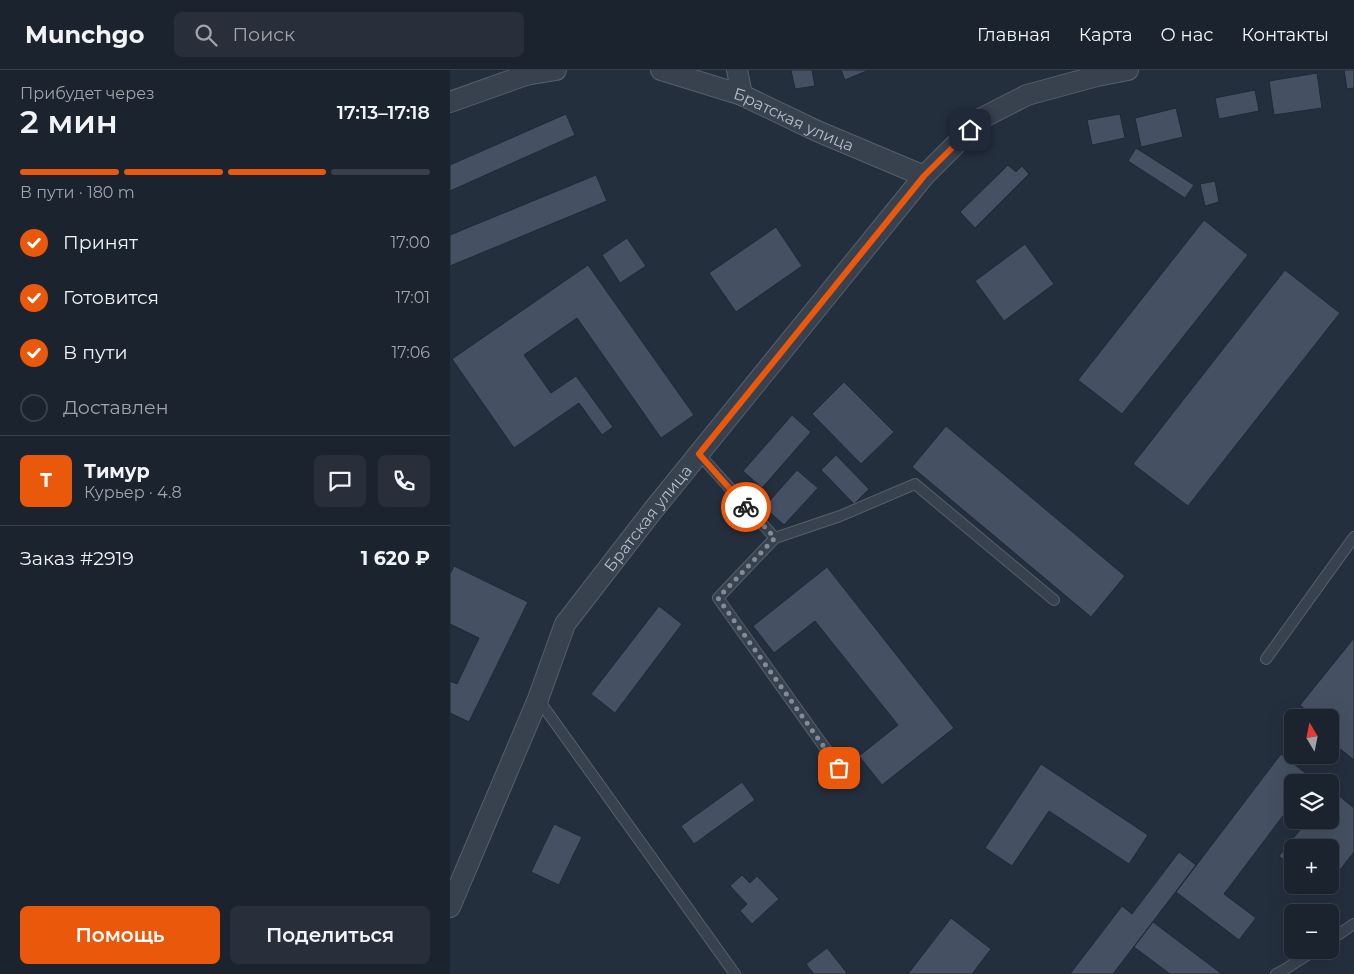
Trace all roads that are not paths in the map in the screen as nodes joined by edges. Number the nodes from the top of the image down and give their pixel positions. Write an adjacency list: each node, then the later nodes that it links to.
1 (556, 70): 6 (street)
2 (661, 70): 5 (street, Братская улица)
3 (737, 70): 5 (street)
4 (1128, 70): 7 (street, Братская улица)
5 (742, 95): 7 (street, Братская улица)
6 (450, 102)
7 (924, 176): 8 (street, Братская улица)
8 (699, 454): 10 (lane); 13 (street, Братская улица)
9 (1354, 537): 12 (lane)
10 (775, 538): 11 (lane); 14 (lane)
11 (1054, 600)
12 (1266, 659)
13 (538, 699): 15 (street, Братская улица); 19 (lane)
14 (850, 783)
15 (450, 907)
16 (1354, 924): 17 (lane)
17 (1339, 934)
18 (1301, 959): 20 (lane)
19 (735, 974)
20 (1276, 974)

